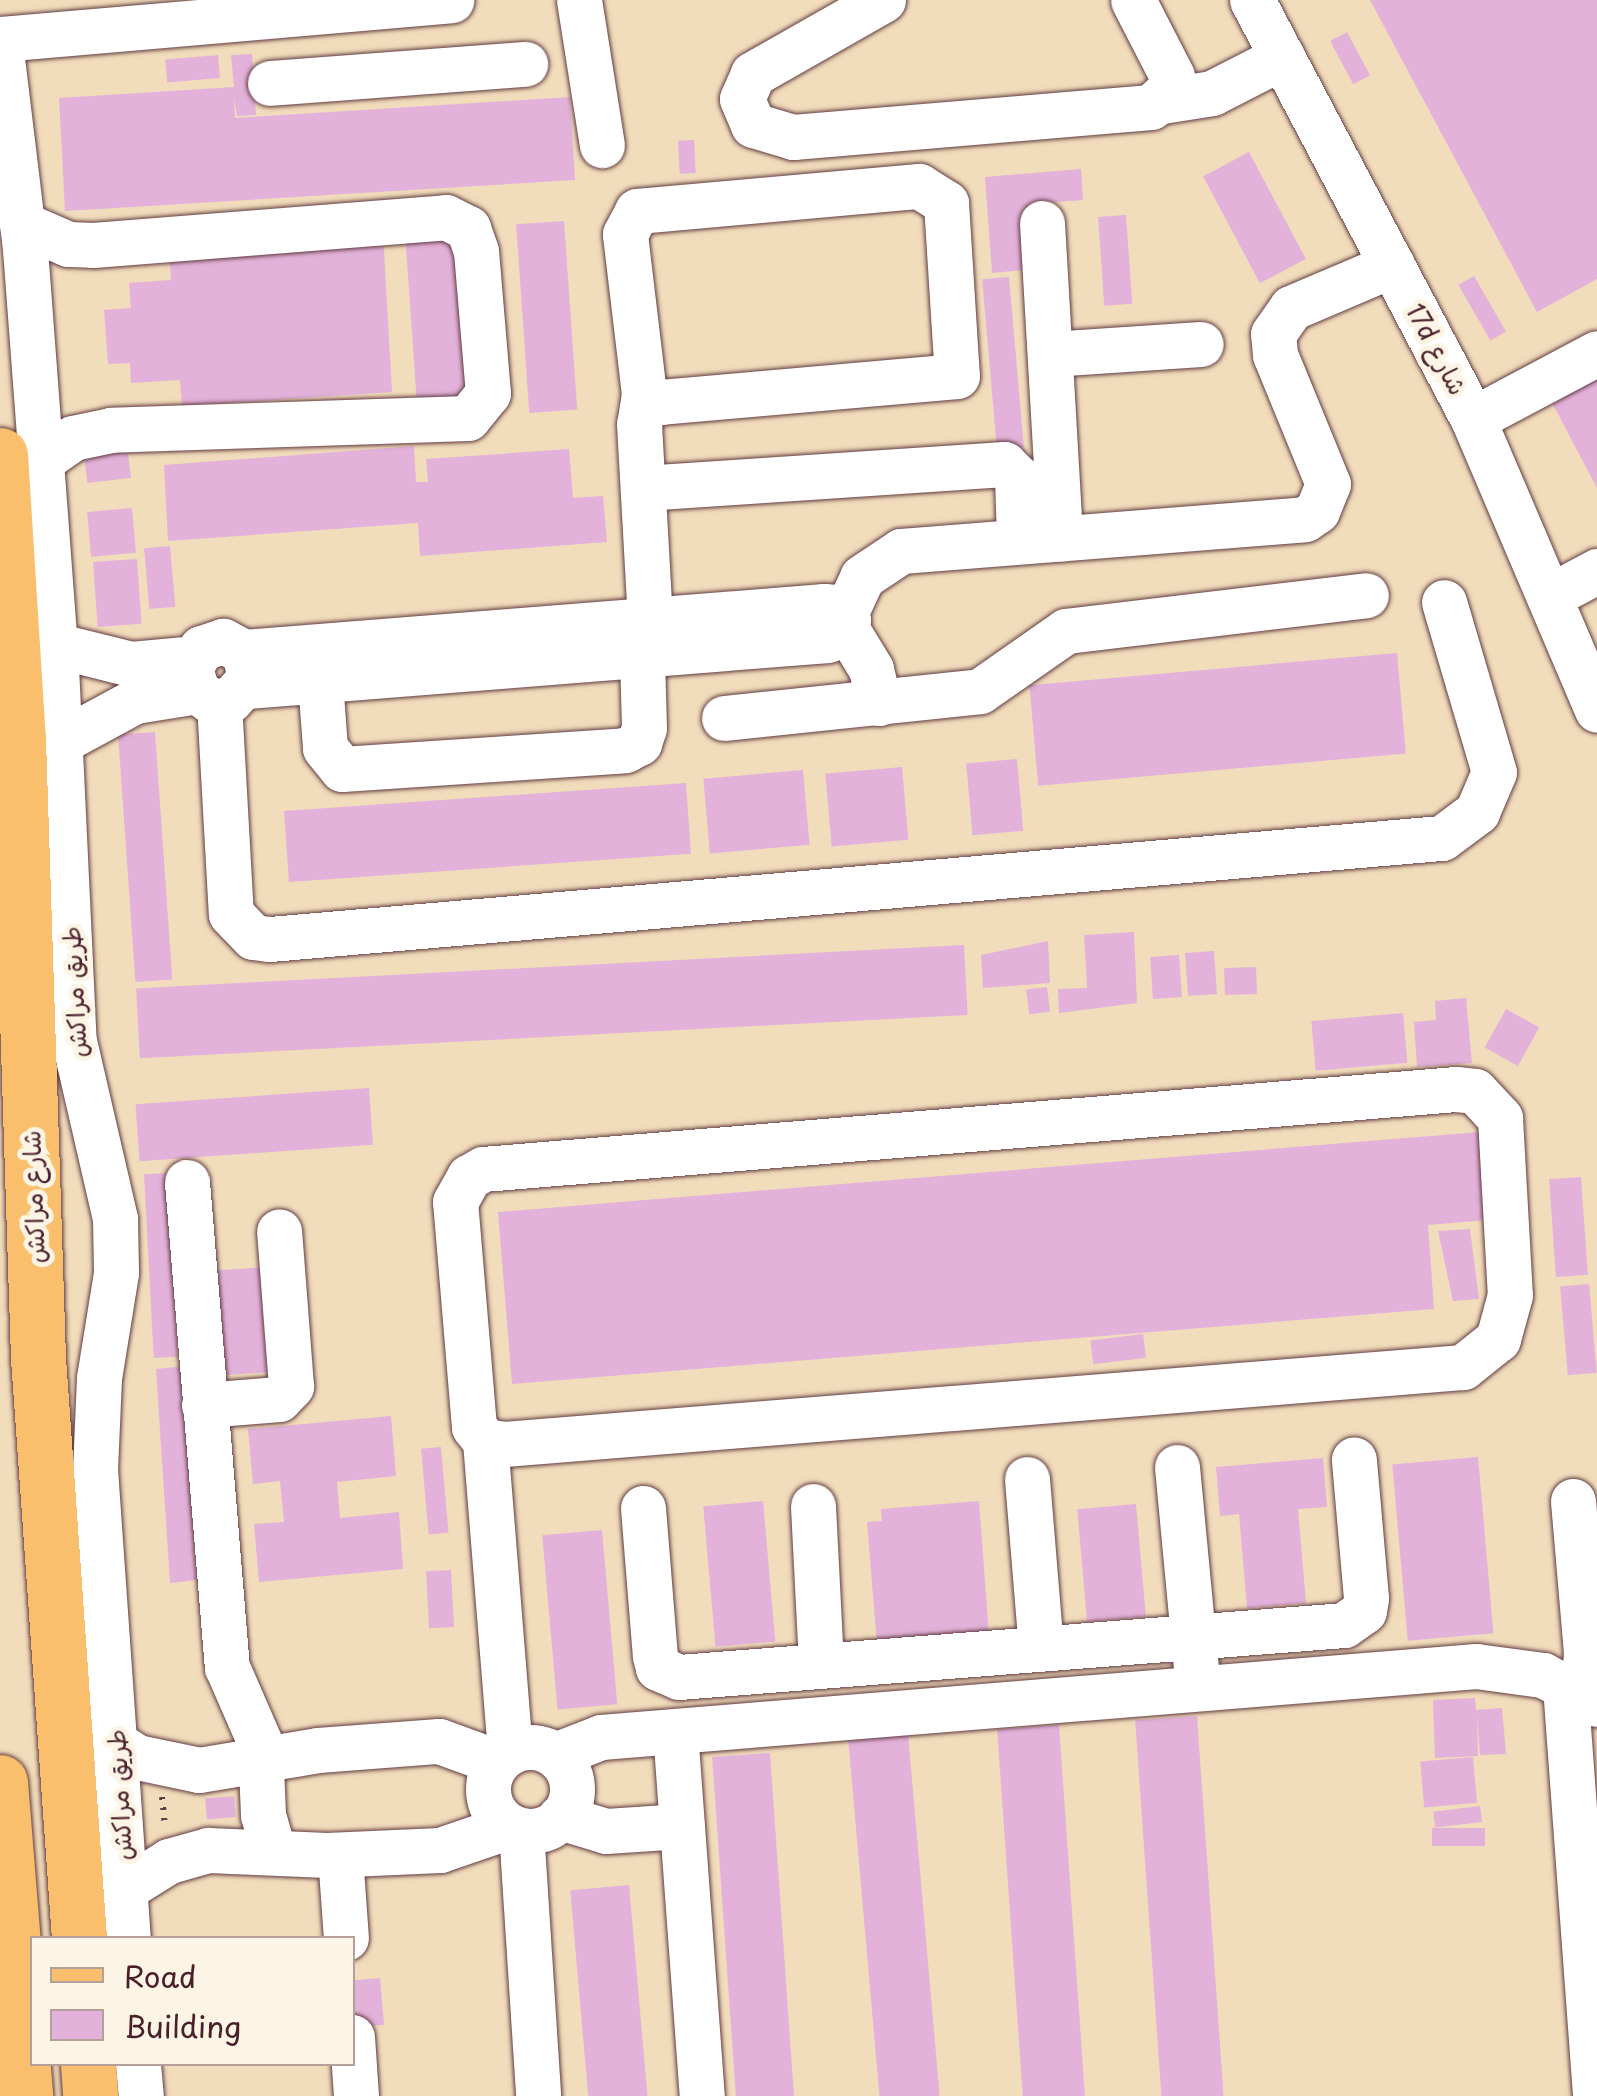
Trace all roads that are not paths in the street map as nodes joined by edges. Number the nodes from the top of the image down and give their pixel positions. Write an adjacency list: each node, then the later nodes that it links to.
1 (579, 0): 12 (street)
2 (883, 0): 11 (street)
3 (1133, 0): 11 (street)
4 (1252, 0): 7 (street, 17d شارع)
5 (410, 3): 6 (street); 9 (street)
6 (0, 40): 14 (street, طريق مراكش)
7 (1282, 58): 11 (street); 15 (street, 17d شارع)
8 (525, 64): 9 (street)
9 (394, 74): 10 (street)
10 (270, 83)
11 (1162, 101)
12 (602, 145)
13 (1042, 223): 18 (street)
14 (22, 224): 21 (street, طريق مراكش); 21 (street)
15 (1392, 265): 20 (street, 17d شارع); 23 (street)
16 (1201, 344): 18 (street)
17 (1597, 352): 20 (street)
18 (1050, 354): 23 (street)
19 (644, 394): 19 (street); 22 (street)
20 (1473, 419): 26 (street, 17d شارع)
21 (21, 457): 30 (street, طريق مراكش); 38 (main road, شارع مراكش)
22 (643, 488): 23 (street); 29 (street)
23 (1040, 540): 28 (street)
24 (1597, 571): 26 (street)
25 (1366, 595): 33 (street)
26 (1552, 595): 34 (street, 17d شارع)
27 (1444, 602): 31 (street)
28 (846, 620): 29 (street); 33 (street)
29 (646, 638): 31 (street); 32 (street); 32 (street)
30 (56, 645): 31 (street); 36 (street, طريق مراكش)
31 (220, 678): 32 (street); 36 (street)
32 (320, 681)
33 (879, 702): 35 (street)
34 (1597, 710)
35 (724, 718)
36 (61, 741): 57 (street, طريق مراكش)
37 (0, 1052): 38 (main road)
38 (30, 1110): 53 (main road, شارع مراكش)
39 (187, 1182): 41 (street)
40 (280, 1230): 41 (street)
41 (204, 1405): 60 (street)
42 (485, 1441): 42 (street); 59 (street)
43 (1354, 1460): 49 (street)
44 (1177, 1467): 49 (street)
45 (1027, 1479): 50 (street)
46 (1573, 1501): 55 (street)
47 (813, 1506): 51 (street)
48 (643, 1508): 52 (street)
49 (1193, 1637): 50 (street); 54 (street)
50 (1041, 1648): 51 (street)
51 (822, 1665): 52 (street)
52 (710, 1674): 56 (street)
53 (61, 1686): 57 (street); 68 (main road, شارع مراكش)
54 (1197, 1689): 55 (street); 56 (street)
55 (1582, 1694): 80 (street)
56 (696, 1730): 58 (street); 63 (street)
57 (116, 1747): 60 (street); 67 (street, طريق مراكش)
58 (555, 1755): 59 (street); 62 (street)
59 (504, 1757): 60 (street); 62 (street)
60 (262, 1758): 64 (street)
61 (0, 1782): 66 (main road)
62 (530, 1825): 63 (street); 65 (street); 78 (street)
63 (682, 1826): 79 (street)
64 (273, 1851): 65 (street); 67 (street)
65 (340, 1855): 70 (street)
66 (3, 1884): 74 (main road)
67 (124, 1889): 69 (street, طريق مراكش)
68 (79, 1936)
69 (128, 1936)
70 (346, 1936)
71 (88, 2066): 75 (main road)
72 (138, 2066): 76 (street)
73 (354, 2066): 77 (street)
74 (25, 2096)
75 (90, 2096)
76 (141, 2096)
77 (356, 2096)
78 (538, 2096)
79 (702, 2096)
80 (1596, 2096)

